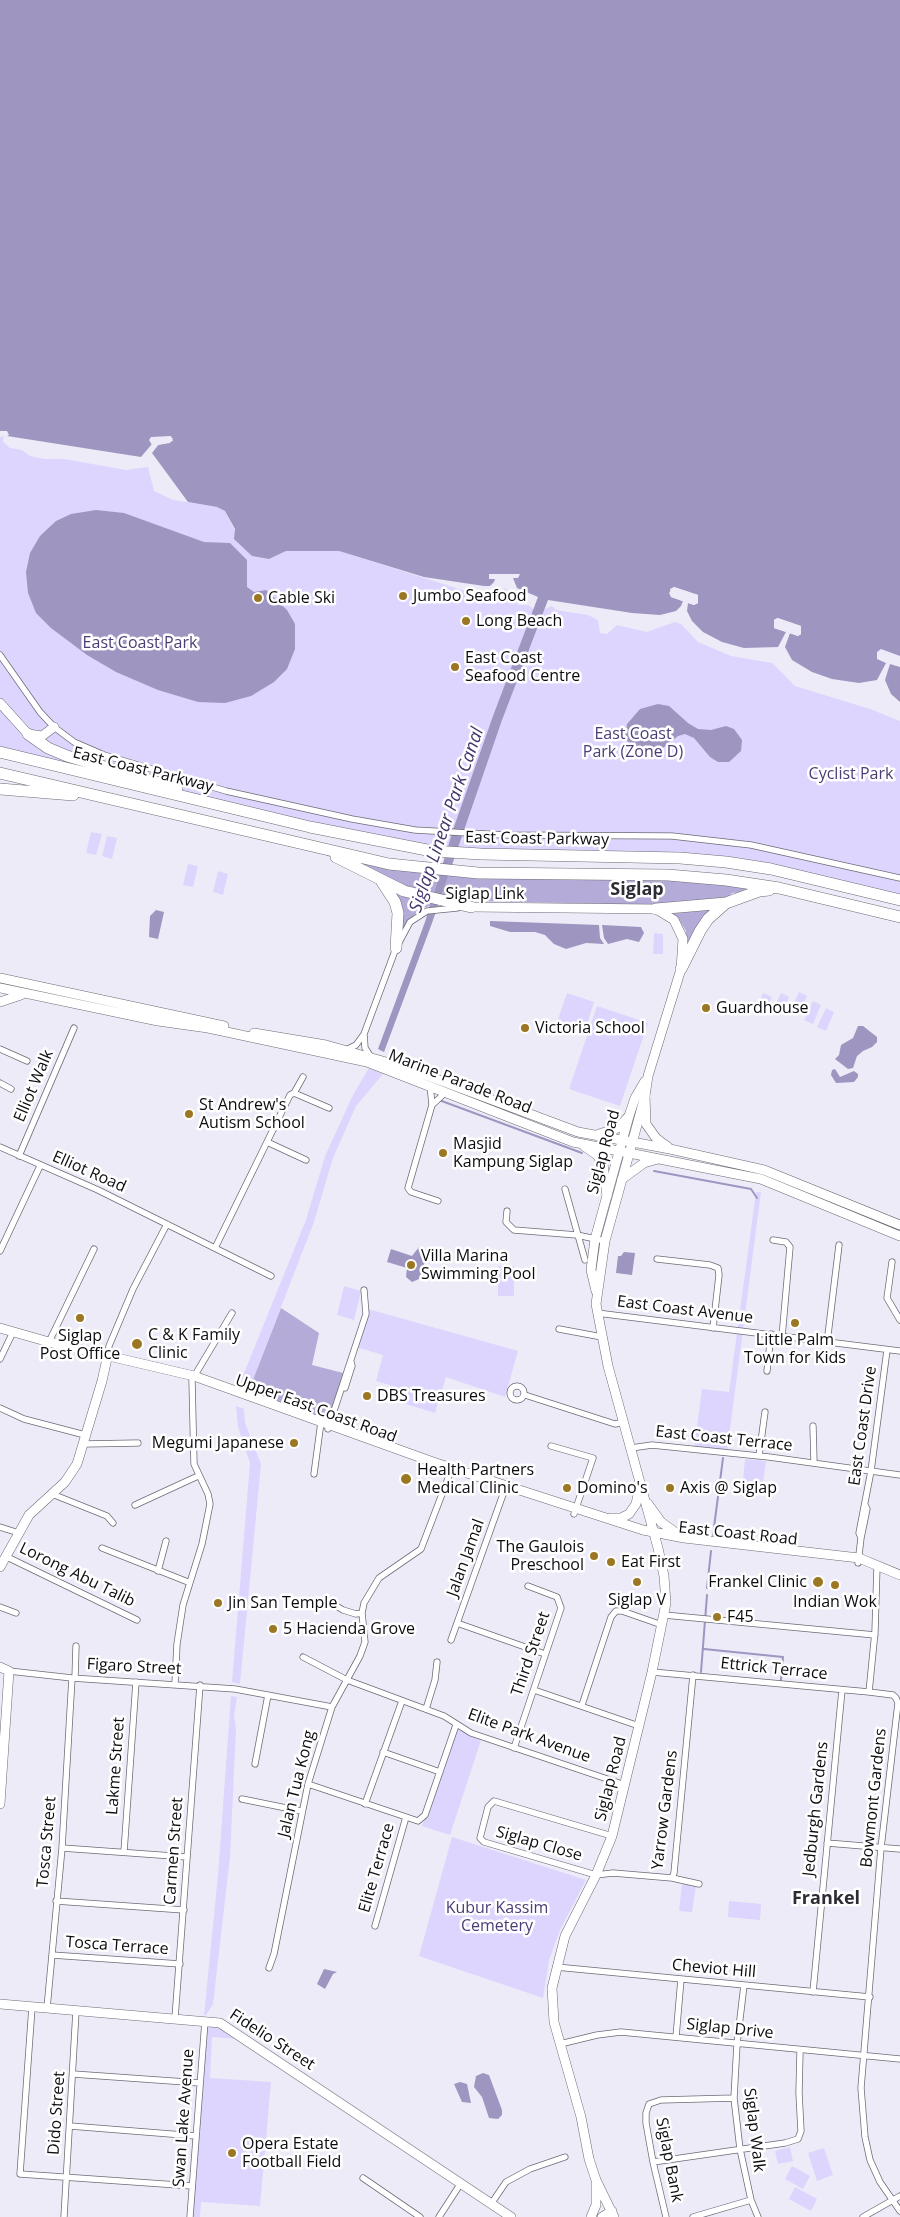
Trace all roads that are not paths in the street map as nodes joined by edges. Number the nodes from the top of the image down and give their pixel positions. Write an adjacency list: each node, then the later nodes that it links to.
1 (0, 655): 3 (street)
2 (0, 703): 4 (main road)
3 (54, 727): 4 (main road); 12 (street)
4 (28, 734): 9 (highway)
5 (0, 752): 9 (highway, East Coast Parkway)
6 (0, 773): 8 (highway)
7 (0, 788): 8 (highway)
8 (82, 793): 10 (highway)
9 (273, 819): 14 (highway, East Coast Parkway)
10 (309, 846): 11 (highway); 13 (highway)
11 (378, 878): 16 (highway); 20 (highway)
12 (900, 878)
13 (779, 888): 15 (highway); 19 (highway)
14 (900, 900)
15 (726, 903): 18 (highway); 21 (highway)
16 (444, 905): 17 (highway); 20 (street, Siglap Link)
17 (471, 907): 18 (main road, Siglap Link)
18 (656, 909): 21 (main road, Siglap Road)
19 (900, 917)
20 (396, 948): 27 (street, Siglap Link)
21 (682, 969): 32 (main road, Siglap Road)
22 (0, 978): 29 (main road, Marine Parade Road)
23 (0, 988): 24 (main road, Marine Parade Road)
24 (24, 994): 25 (main road); 35 (main road, Marine Parade Road)
25 (0, 1002)
26 (74, 1028): 51 (street, Elliot Walk)
27 (364, 1034): 29 (street, Siglap Link); 30 (street)
28 (0, 1049): 31 (street)
29 (346, 1050): 30 (main road, Marine Parade Road)
30 (371, 1057): 43 (main road, Marine Parade Road)
31 (27, 1061)
32 (648, 1076): 39 (main road, Siglap Road); 42 (main road, Siglap Road)
33 (303, 1077): 38 (street)
34 (0, 1084): 36 (street)
35 (430, 1085): 37 (main road, Marine Parade Road); 40 (street)
36 (11, 1089)
37 (446, 1092): 40 (street); 46 (main road, Marine Parade Road)
38 (294, 1093): 41 (street); 45 (street)
39 (645, 1096): 44 (main road, Siglap Road); 48 (main road)
40 (432, 1105): 58 (street)
41 (329, 1108)
42 (629, 1116): 43 (main road); 44 (main road, Siglap Road)
43 (594, 1136): 44 (main road, Marine Parade Road)
44 (627, 1141): 48 (main road, Marine Parade Road); 49 (main road, Siglap Road); 50 (main road, Siglap Road)
45 (267, 1142): 53 (street); 68 (street)
46 (582, 1144): 49 (main road, Marine Parade Road); 57 (main road)
47 (0, 1147): 51 (street, Elliot Road)
48 (670, 1149): 61 (main road, Marine Parade Road)
49 (620, 1151): 50 (main road, Marine Parade Road); 57 (main road, Siglap Road)
50 (629, 1153): 52 (main road, Marine Parade Road); 55 (main road, Siglap Road)
51 (19, 1156): 54 (street, Elliot Road)
52 (660, 1158): 55 (main road); 63 (main road, Marine Parade Road)
53 (306, 1160)
54 (40, 1166): 60 (street, Elliot Road); 70 (street)
55 (622, 1180): 66 (main road, Siglap Road)
56 (566, 1189): 62 (street, Siglap Road)
57 (607, 1196): 64 (main road, Siglap Road)
58 (438, 1201)
59 (507, 1212): 62 (street)
60 (167, 1224): 68 (street, Elliot Road); 92 (street)
61 (900, 1225)
62 (577, 1235): 64 (street); 71 (street, Siglap Road)
63 (900, 1236)
64 (595, 1239): 66 (street); 76 (main road, Siglap Road)
65 (772, 1240): 86 (street)
66 (605, 1242): 76 (main road, Siglap Road)
67 (839, 1245): 88 (street)
68 (215, 1248): 74 (street, Elliot Road)
69 (94, 1249): 89 (street)
70 (0, 1251)
71 (584, 1260)
72 (658, 1260): 81 (street)
73 (892, 1262): 79 (street)
74 (271, 1276)
75 (364, 1290): 100 (street)
76 (597, 1294): 78 (main road, Siglap Road)
77 (232, 1313): 95 (street)
78 (597, 1313): 81 (street, East Coast Avenue); 87 (main road, Siglap Road)
79 (900, 1320)
80 (0, 1328): 84 (main road, Upper East Coast Road)
81 (713, 1328): 85 (street, East Coast Avenue)
82 (559, 1329): 87 (street)
83 (0, 1333): 84 (main road, Upper East Coast Road)
84 (12, 1334): 89 (main road, Upper East Coast Road); 93 (street)
85 (771, 1334): 86 (street, East Coast Avenue); 94 (street, East Coast Avenue)
86 (782, 1337): 88 (street, East Coast Avenue)
87 (602, 1338): 99 (main road, Siglap Road)
88 (828, 1343): 90 (street, East Coast Avenue)
89 (48, 1344): 92 (main road, Upper East Coast Road)
90 (887, 1350): 91 (street, East Coast Avenue); 109 (street, East Coast Drive)
91 (900, 1352)
92 (107, 1357): 95 (main road, Upper East Coast Road); 102 (main road)
93 (0, 1358)
94 (767, 1371)
95 (193, 1378): 100 (main road, Upper East Coast Road); 112 (street)
96 (525, 1395): 99 (street)
97 (0, 1408): 102 (street)
98 (765, 1412): 106 (street)
99 (624, 1422): 105 (main road, Siglap Road)
100 (326, 1426): 108 (main road, Upper East Coast Road); 110 (street)
101 (813, 1426): 107 (street, East Coast Terrace)
102 (84, 1440): 103 (street); 115 (main road)
103 (138, 1443)
104 (551, 1446): 118 (street)
105 (631, 1448): 106 (street, East Coast Terrace); 113 (main road, Siglap Road)
106 (759, 1456): 107 (street, East Coast Terrace)
107 (814, 1463): 109 (street, East Coast Terrace)
108 (451, 1470): 114 (main road, Upper East Coast Road); 139 (street, Jalan Tua Kong)
109 (871, 1471): 111 (street, East Coast Terrace); 128 (street, East Coast Drive)
110 (314, 1474)
111 (900, 1475)
112 (198, 1476): 117 (street); 134 (street)
113 (640, 1483): 116 (main road, Siglap Road); 119 (main road)
114 (506, 1488): 118 (main road, East Coast Road); 142 (street, Jalan Jamal)
115 (52, 1494): 120 (street); 122 (main road)
116 (645, 1500): 123 (main road, Siglap Road); 124 (main road)
117 (135, 1505)
118 (575, 1512): 119 (main road, East Coast Road); 123 (main road, East Coast Road)
119 (604, 1518): 123 (main road, East Coast Road)
120 (113, 1523)
121 (0, 1527): 122 (street)
122 (18, 1533): 127 (main road)
123 (655, 1536): 124 (main road, East Coast Road); 128 (main road, East Coast Road); 141 (main road, Siglap Road)
124 (684, 1538): 128 (main road, East Coast Road)
125 (166, 1541): 131 (street)
126 (102, 1548): 131 (street)
127 (5, 1556): 129 (main road); 140 (street, Lorong Abu Talib)
128 (858, 1561): 130 (main road, East Coast Road)
129 (0, 1567)
130 (877, 1568): 132 (main road, East Coast Road); 133 (main road, East Coast Road); 143 (street)
131 (158, 1570): 134 (street)
132 (900, 1575)
133 (900, 1580)
134 (188, 1582): 156 (street)
135 (528, 1586): 146 (street, Third Street)
136 (328, 1601): 139 (street)
137 (0, 1607): 138 (street)
138 (16, 1613)
139 (362, 1613): 154 (street, Jalan Tua Kong)
140 (137, 1620)
141 (663, 1620): 143 (street); 151 (main road, Siglap Road); 164 (street)
142 (457, 1623): 144 (street, Jalan Jamal); 146 (street)
143 (875, 1635): 160 (street)
144 (451, 1640)
145 (76, 1646): 153 (street, Tosca Street)
146 (545, 1654): 158 (street, Third Street)
147 (303, 1657): 154 (street, Elite Park Avenue)
148 (437, 1662): 166 (street)
149 (0, 1667): 150 (main road, Figaro Street)
150 (9, 1671): 153 (street, Figaro Street); 176 (main road)
151 (652, 1672): 152 (street, Ettrick Terrace); 168 (main road, Siglap Road)
152 (693, 1675): 159 (street, Ettrick Terrace); 188 (street, Yarrow Gardens)
153 (74, 1678): 155 (street, Figaro Street); 182 (street, Tosca Street)
154 (346, 1680): 163 (street, Elite Park Avenue); 165 (street, Jalan Tua Kong)
155 (136, 1682): 156 (street, Figaro Street); 185 (street, Lakme Street)
156 (175, 1683): 157 (street, Figaro Street)
157 (200, 1685): 161 (street, Figaro Street); 186 (street, Carmen Street)
158 (534, 1690): 164 (street); 169 (street, Third Street)
159 (842, 1690): 160 (street, Ettrick Terrace); 181 (street, Jedburgh Gardens)
160 (868, 1692): 162 (street, Ettrick Terrace)
161 (268, 1695): 165 (street, Figaro Street); 171 (street)
162 (893, 1695): 183 (street, Bowmont Gardens)
163 (402, 1700): 166 (street, Elite Park Avenue); 170 (street, Elite Terrace)
164 (582, 1705): 168 (street)
165 (332, 1707): 173 (street, Jalan Tua Kong)
166 (426, 1709): 167 (street, Elite Park Avenue)
167 (456, 1725): 169 (street, Elite Park Avenue); 172 (street, Elite Terrace)
168 (639, 1726): 174 (main road, Siglap Road)
169 (514, 1748): 174 (street, Elite Park Avenue)
170 (383, 1752): 172 (street); 177 (street, Elite Terrace)
171 (255, 1764)
172 (440, 1772): 179 (street, Elite Terrace)
173 (308, 1784): 177 (street, Elite Terrace); 178 (street, Jalan Tua Kong)
174 (625, 1785): 180 (main road, Siglap Road)
175 (242, 1799): 178 (street)
176 (0, 1804)
177 (365, 1804): 179 (street, Elite Terrace)
178 (301, 1812): 196 (street, Jalan Tua Kong)
179 (406, 1817): 192 (street, Elite Terrace)
180 (612, 1836): 187 (main road, Siglap Road); 187 (street, Siglap Close)
181 (827, 1843): 183 (street); 199 (street, Jedburgh Gardens)
182 (62, 1848): 185 (street); 190 (street, Tosca Street)
183 (882, 1848): 184 (street); 200 (street, Bowmont Gardens)
184 (900, 1849)
185 (124, 1852): 186 (street)
186 (187, 1856): 191 (street, Carmen Street)
187 (598, 1874): 188 (street, Yarrow Gardens); 195 (main road, Siglap Road)
188 (672, 1878): 189 (street)
189 (699, 1884)
190 (56, 1901): 191 (street); 193 (street, Tosca Street)
191 (184, 1910): 194 (street, Carmen Street)
192 (375, 1926)
193 (52, 1955): 194 (street, Tosca Terrace); 203 (street, Tosca Street)
194 (180, 1964): 205 (street, Carmen Street)
195 (556, 1967): 197 (street, Cheviot Hill); 209 (main road, Siglap Road)
196 (269, 1968)
197 (681, 1979): 198 (street, Cheviot Hill); 207 (street)
198 (744, 1985): 199 (street, Cheviot Hill); 208 (street, Siglap Walk)
199 (813, 1992): 200 (street, Cheviot Hill)
200 (870, 1997): 211 (street, Bowmont Gardens)
201 (0, 2004): 202 (main road, Fidelio Street)
202 (32, 2007): 203 (main road, Fidelio Street); 221 (street)
203 (47, 2008): 204 (main road, Fidelio Street)
204 (76, 2011): 205 (main road, Fidelio Street); 213 (street, Dido Street)
205 (175, 2018): 206 (main road, Fidelio Street)
206 (205, 2021): 214 (street, Swan Lake Avenue); 224 (main road, Fidelio Street)
207 (676, 2037): 208 (street, Siglap Drive); 209 (street, Siglap Drive)
208 (737, 2044): 210 (street, Siglap Drive); 215 (street, Siglap Walk)
209 (560, 2046): 223 (main road, Siglap Road)
210 (800, 2051): 211 (street, Siglap Drive); 218 (street)
211 (864, 2056): 212 (street, Siglap Drive); 228 (street, Bowmont Gardens)
212 (900, 2059)
213 (73, 2074): 214 (street); 216 (street, Dido Street)
214 (200, 2084): 217 (street, Swan Lake Avenue)
215 (734, 2098): 218 (street, Siglap Walk); 220 (street, Siglap Bank)
216 (70, 2126): 217 (street); 221 (street, Dido Street)
217 (196, 2136): 225 (street, Swan Lake Avenue)
218 (740, 2149): 220 (street); 227 (street, Siglap Walk)
219 (565, 2157): 229 (street)
220 (652, 2162): 239 (street, Siglap Bank)
221 (66, 2177): 225 (street); 232 (street, Dido Street)
222 (363, 2178): 234 (street)
223 (596, 2180): 231 (main road, Siglap Road); 237 (main road)
224 (460, 2183): 229 (main road, Fidelio Street); 235 (street)
225 (192, 2186): 233 (street, Swan Lake Avenue)
226 (900, 2196): 228 (street)
227 (751, 2200): 240 (street, Siglap Bank); 241 (street, Siglap Walk)
228 (892, 2201): 230 (street, Bowmont Gardens); 242 (street)
229 (491, 2204): 236 (main road, Fidelio Street)
230 (900, 2211)
231 (613, 2214): 238 (main road)
232 (64, 2217)
233 (190, 2217)
234 (420, 2217)
235 (439, 2217)
236 (511, 2217)
237 (591, 2217)
238 (602, 2217)
239 (666, 2217)
240 (693, 2217)
241 (758, 2217)
242 (863, 2217)

